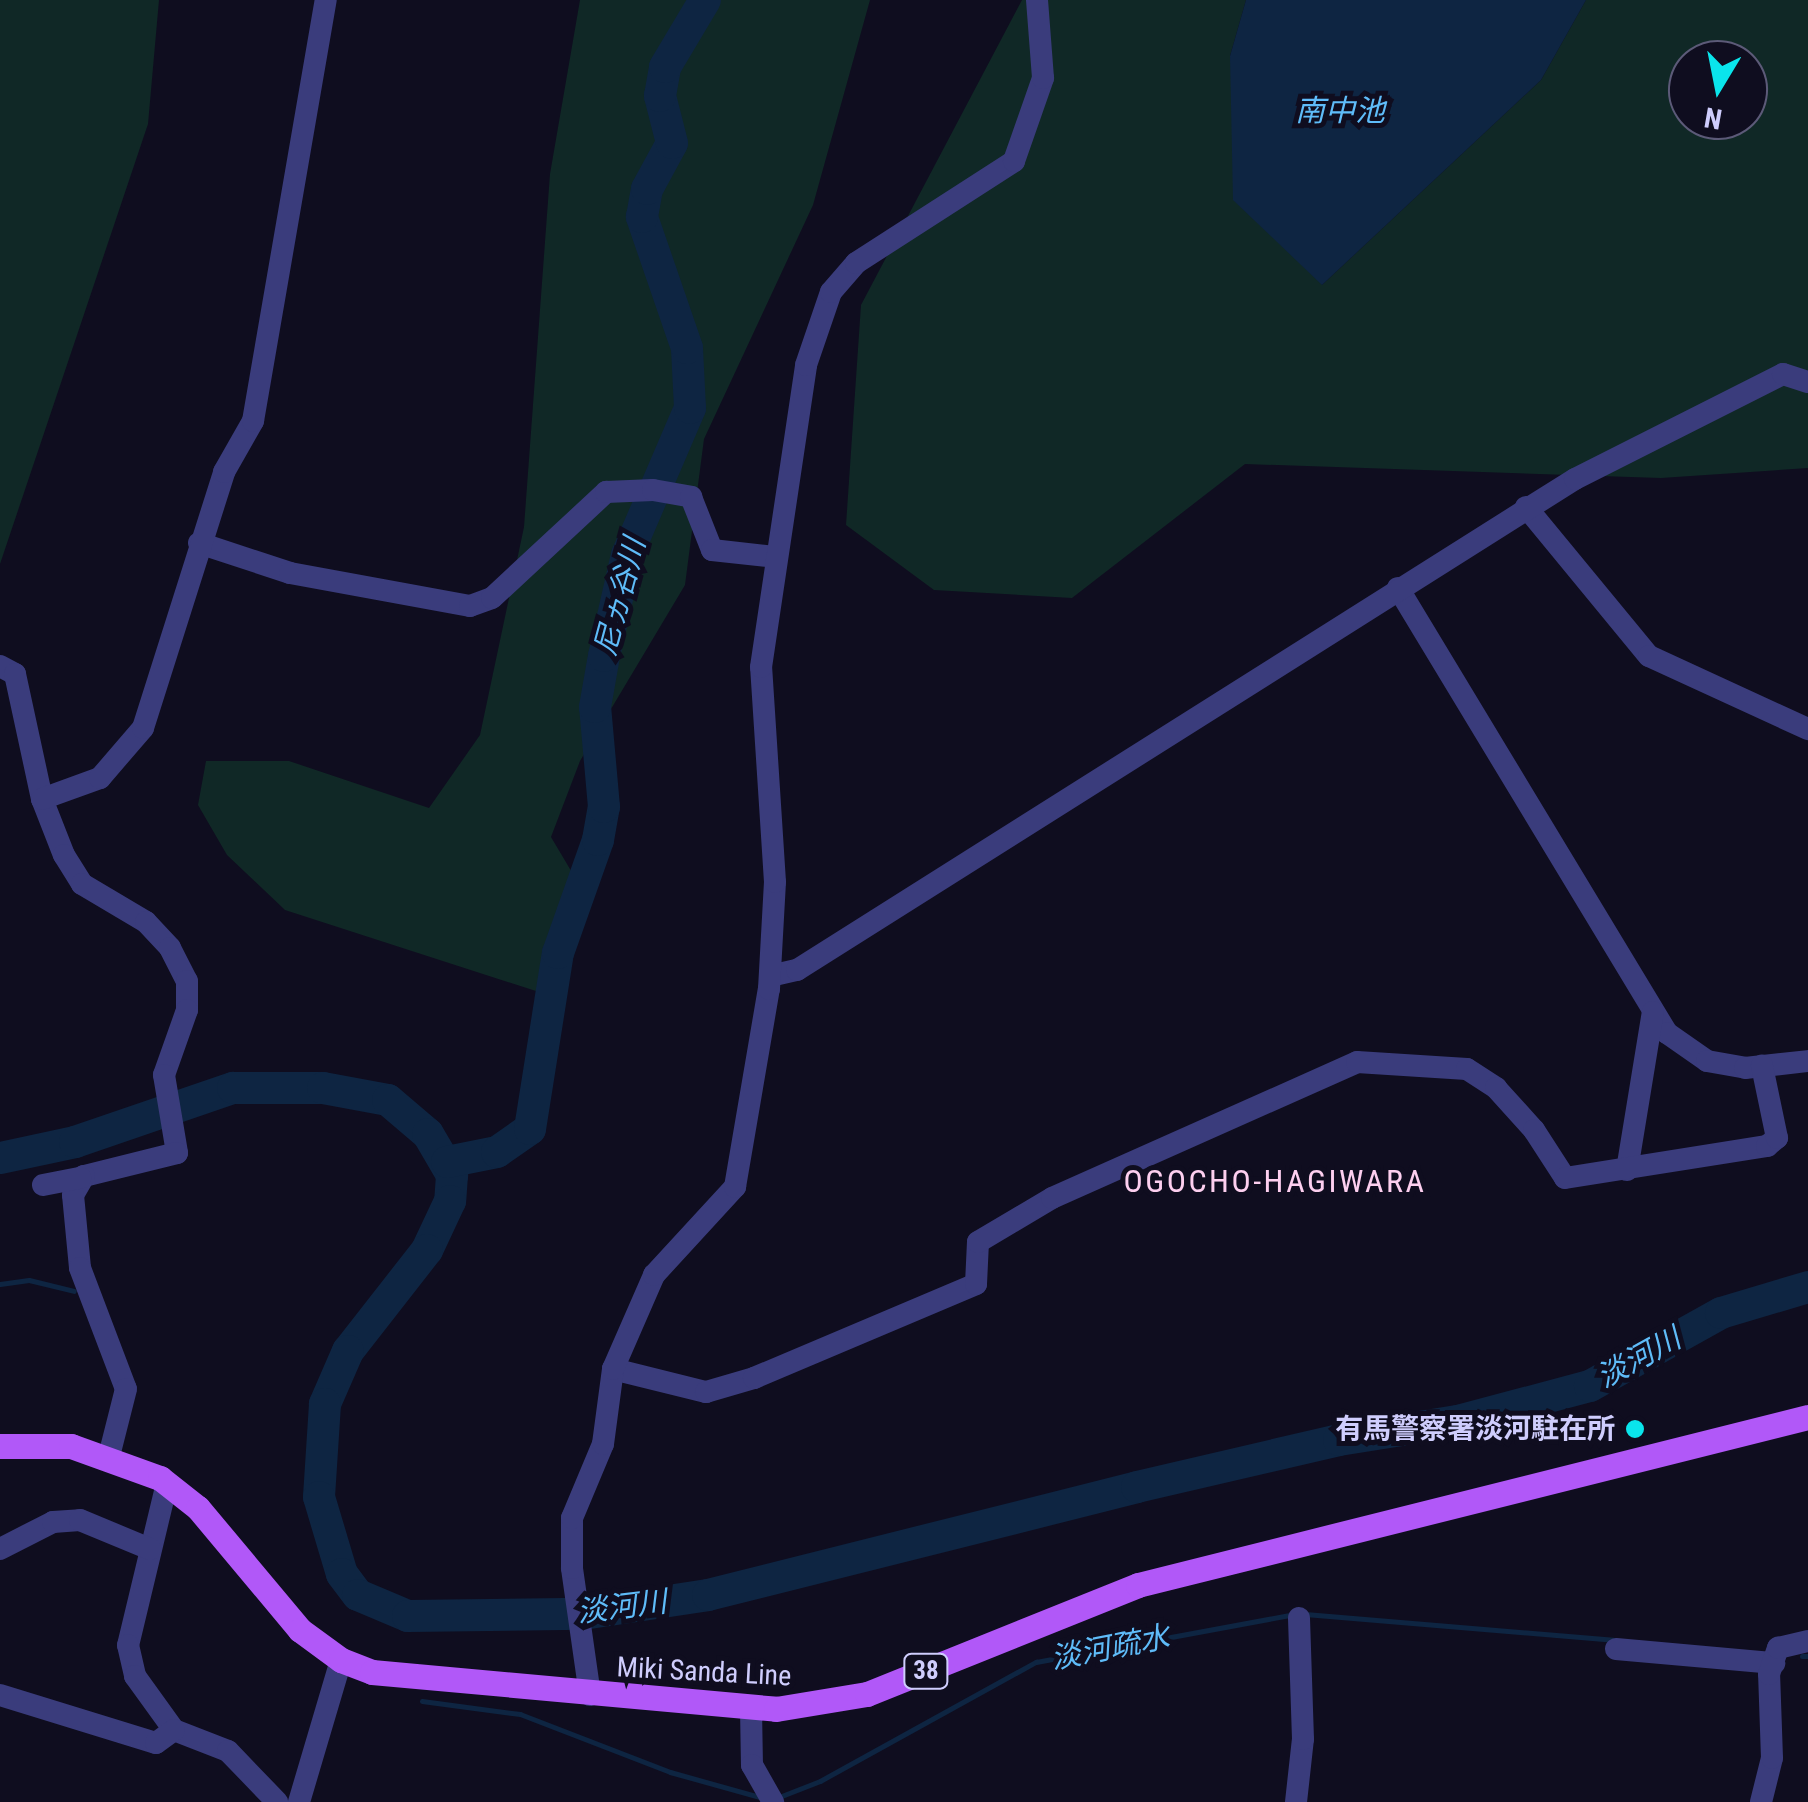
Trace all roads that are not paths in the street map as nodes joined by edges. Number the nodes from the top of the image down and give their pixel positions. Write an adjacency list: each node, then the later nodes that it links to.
1 (326, 0): 5 (street)
2 (1036, 0): 6 (street)
3 (1808, 382): 4 (street)
4 (1526, 507): 7 (street); 9 (street)
5 (199, 542): 6 (street); 10 (street)
6 (775, 557): 11 (street)
7 (1398, 588): 11 (street); 12 (street)
8 (0, 666): 10 (street)
9 (1808, 729)
10 (42, 799): 19 (street)
11 (770, 976): 16 (street)
12 (1653, 1012): 14 (street); 15 (street)
13 (1808, 1061): 14 (street)
14 (1762, 1066): 15 (street)
15 (1627, 1170): 16 (street)
16 (612, 1368): 28 (street)
17 (1808, 1417): 30 (main road, Miki Sanda Line / 38)
18 (0, 1446): 19 (main road, Miki Sanda Line / 38)
19 (104, 1455): 20 (main road, Miki Sanda Line / 38)
20 (167, 1483): 22 (street); 27 (main road, Miki Sanda Line / 38)
21 (0, 1548): 22 (street)
22 (150, 1548): 31 (street)
23 (1298, 1618): 35 (street)
24 (1808, 1642): 26 (street)
25 (1616, 1649): 26 (street)
26 (1776, 1657): 36 (street)
27 (341, 1660): 28 (main road, Miki Sanda Line / 38); 34 (street)
28 (590, 1695): 30 (main road, Miki Sanda Line / 38)
29 (0, 1696): 31 (street)
30 (752, 1709): 32 (street)
31 (174, 1730): 33 (street)
32 (772, 1798)
33 (277, 1802)
34 (299, 1802)
35 (1296, 1802)
36 (1761, 1802)

